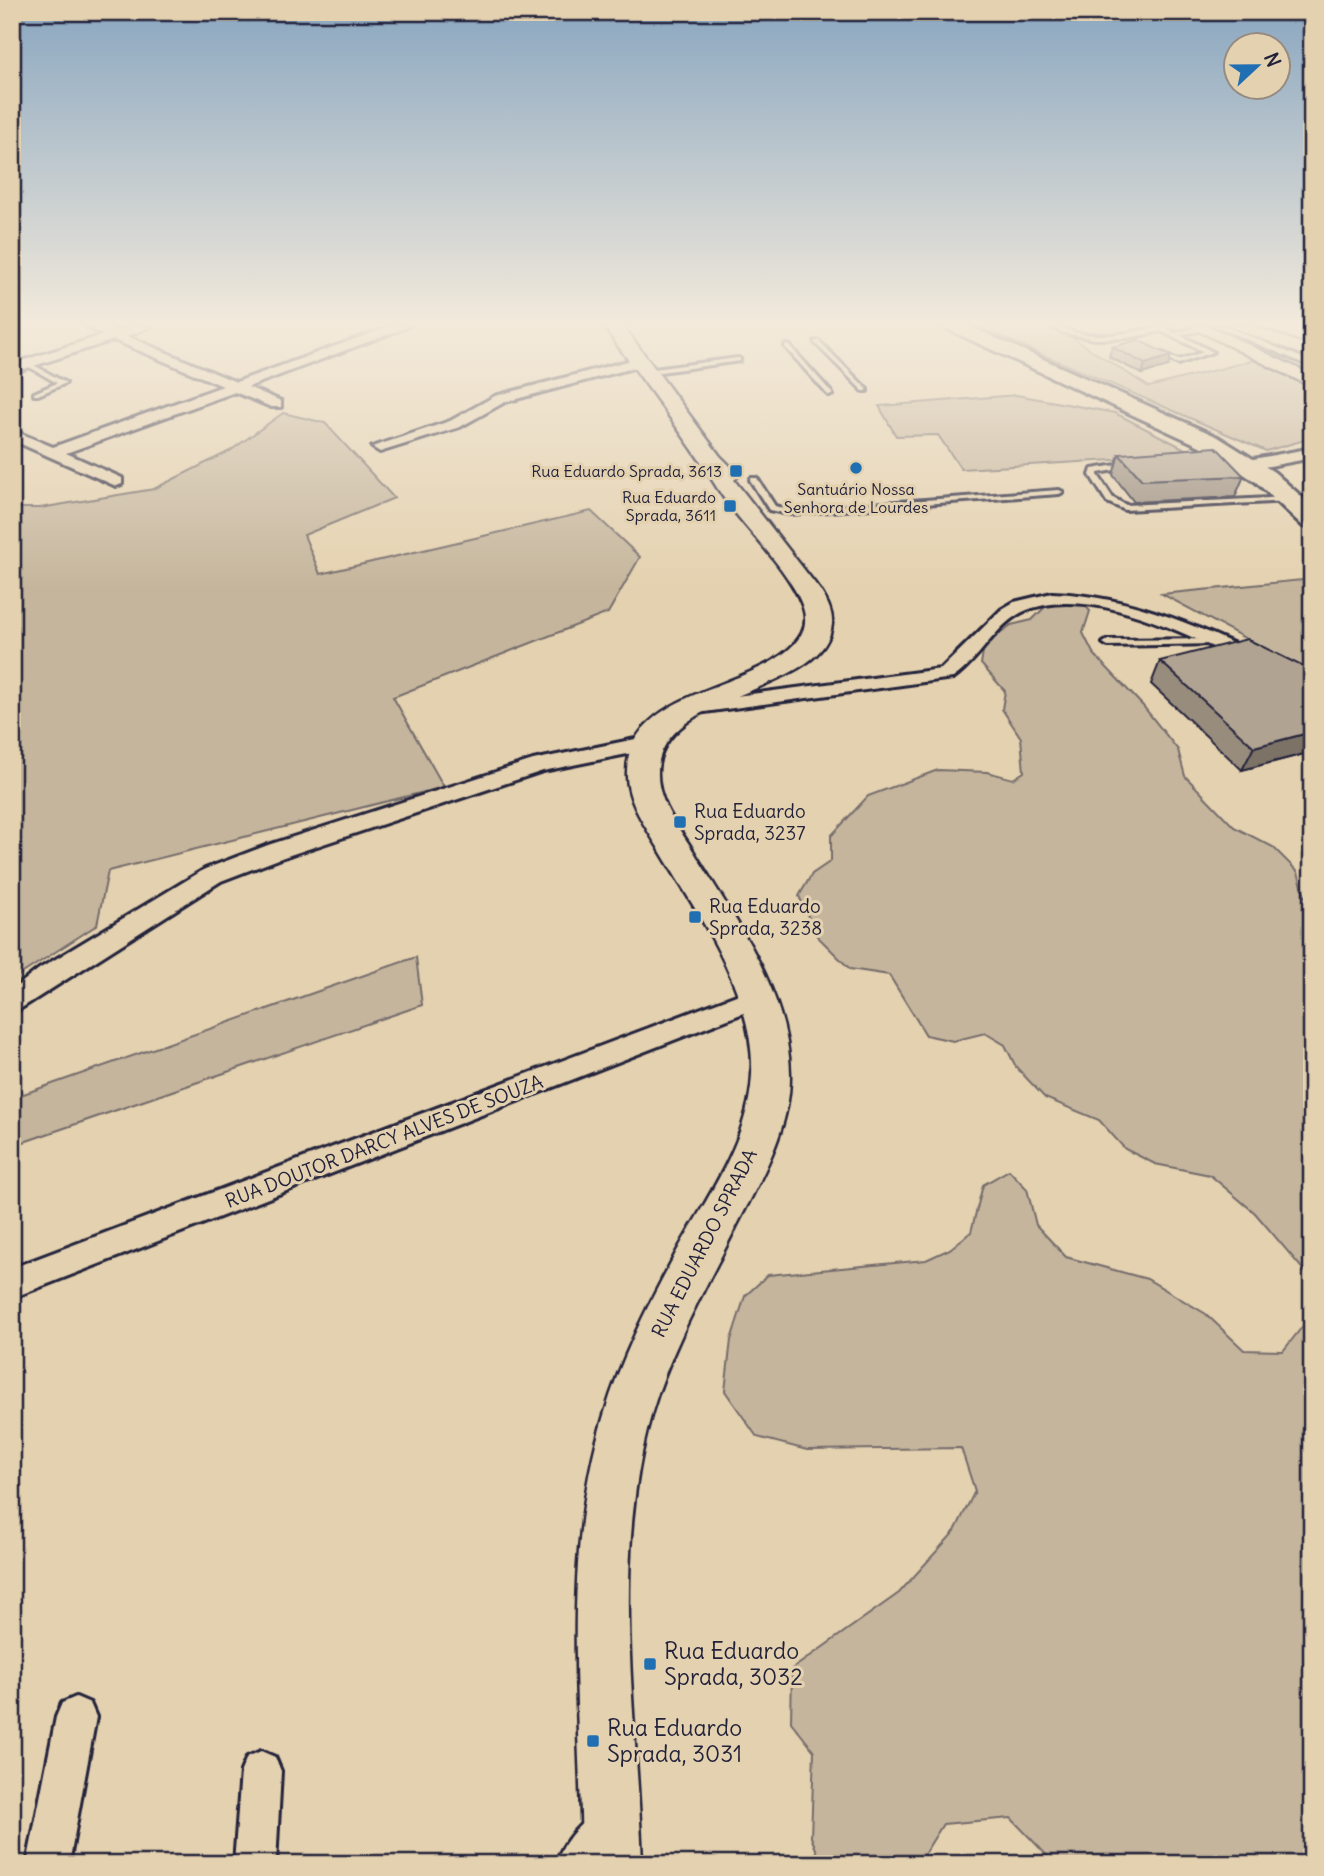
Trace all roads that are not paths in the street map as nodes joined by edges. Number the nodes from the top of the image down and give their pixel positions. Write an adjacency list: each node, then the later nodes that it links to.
1 (162, 414): 7 (street)
2 (475, 414): 6 (street)
3 (677, 414): 13 (main road)
4 (1137, 414): 9 (main road)
5 (12, 434): 7 (street)
6 (380, 447)
7 (51, 453): 11 (street)
8 (1312, 453): 9 (street)
9 (1223, 454): 14 (main road)
10 (1143, 464): 14 (lane)
11 (116, 481)
12 (1059, 492): 13 (lane)
13 (752, 497): 19 (main road)
14 (1292, 499): 15 (main road)
15 (1312, 520)
16 (1214, 642): 17 (lane); 18 (street); 19 (street)
17 (1108, 643)
18 (1312, 689)
19 (667, 727): 20 (main road, RUA EDUARDO SPRADA); 21 (street)
20 (755, 998): 22 (street, RUA DOUTOR DARCY ALVES DE SOUZA); 25 (main road, RUA EDUARDO SPRADA)
21 (12, 1004)
22 (12, 1283)
23 (76, 1717): 26 (street)
24 (261, 1771): 27 (street)
25 (612, 1822): 28 (street); 29 (main road, RUA EDUARDO SPRADA)
26 (48, 1864)
27 (255, 1864)
28 (576, 1864)
29 (612, 1864)

